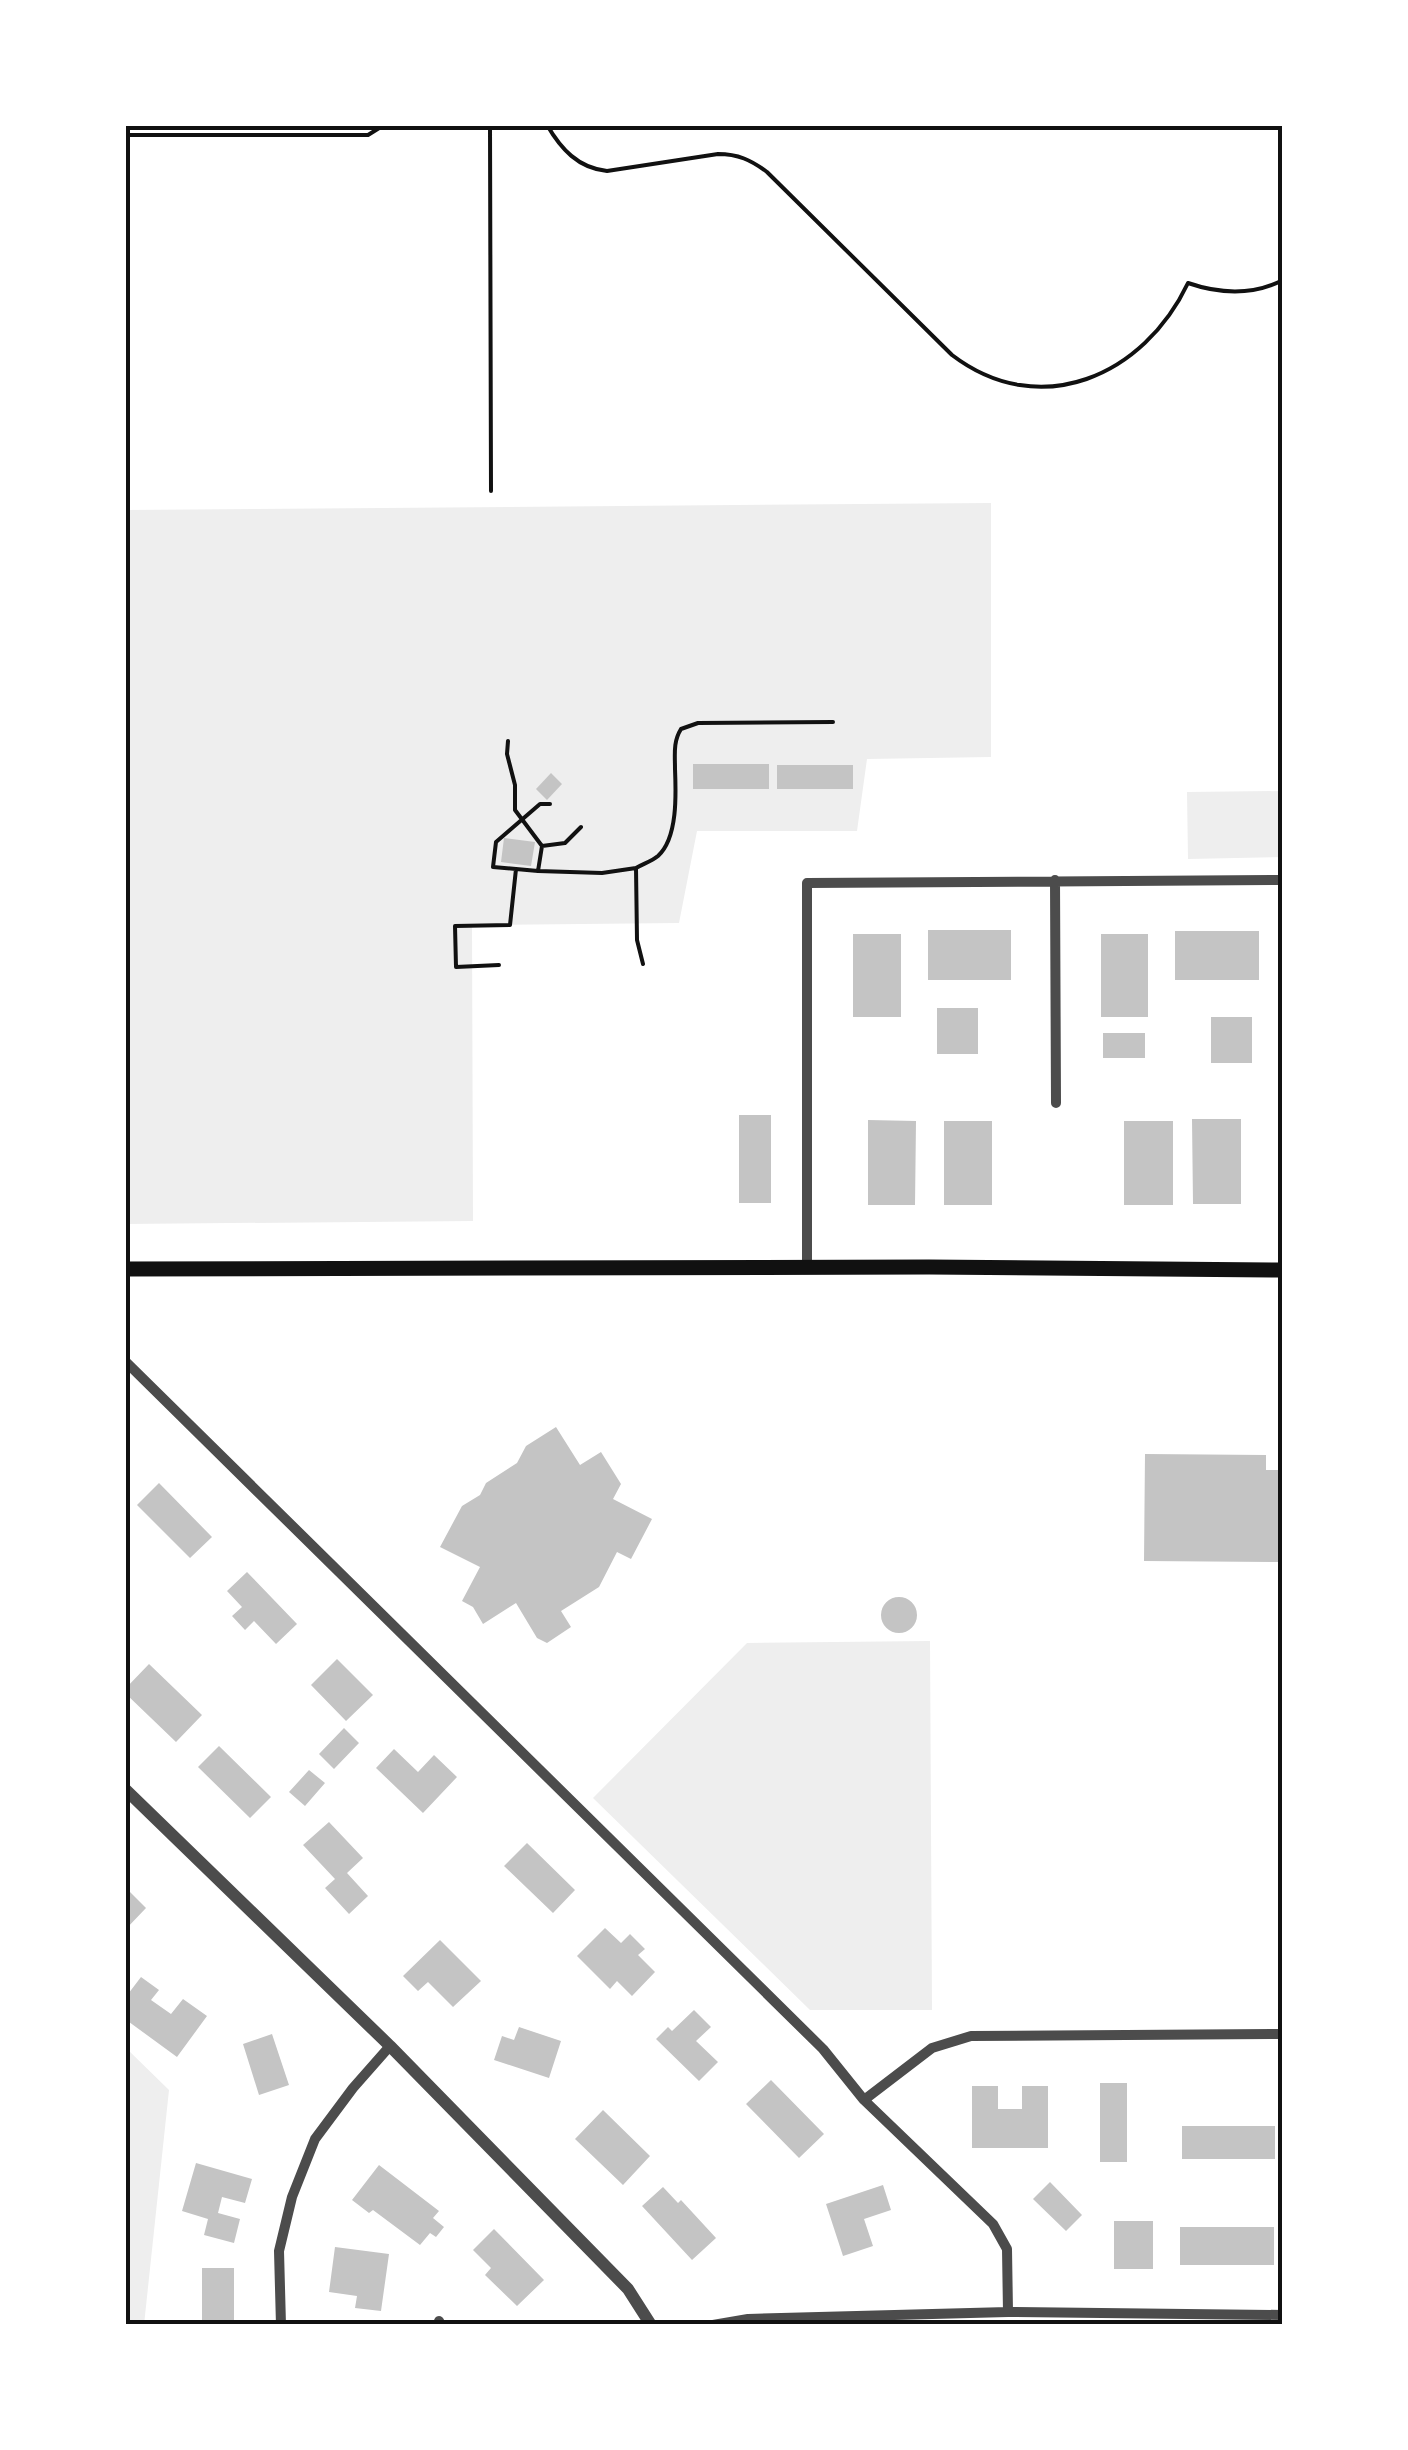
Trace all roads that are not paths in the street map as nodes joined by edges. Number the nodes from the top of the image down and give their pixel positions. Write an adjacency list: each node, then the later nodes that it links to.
1 (1055, 880): 2 (street); 3 (street); 4 (street)
2 (1283, 880)
3 (1056, 1103)
4 (807, 1268): 5 (main road); 6 (main road)
5 (125, 1269)
6 (1283, 1270)
7 (125, 1361): 11 (street)
8 (125, 1789): 10 (street)
9 (1283, 2034): 11 (street)
10 (390, 2046): 14 (street); 15 (street)
11 (864, 2100): 12 (street)
12 (1008, 2312): 13 (street); 16 (street)
13 (1283, 2315)
14 (280, 2325)
15 (651, 2325)
16 (714, 2325)

